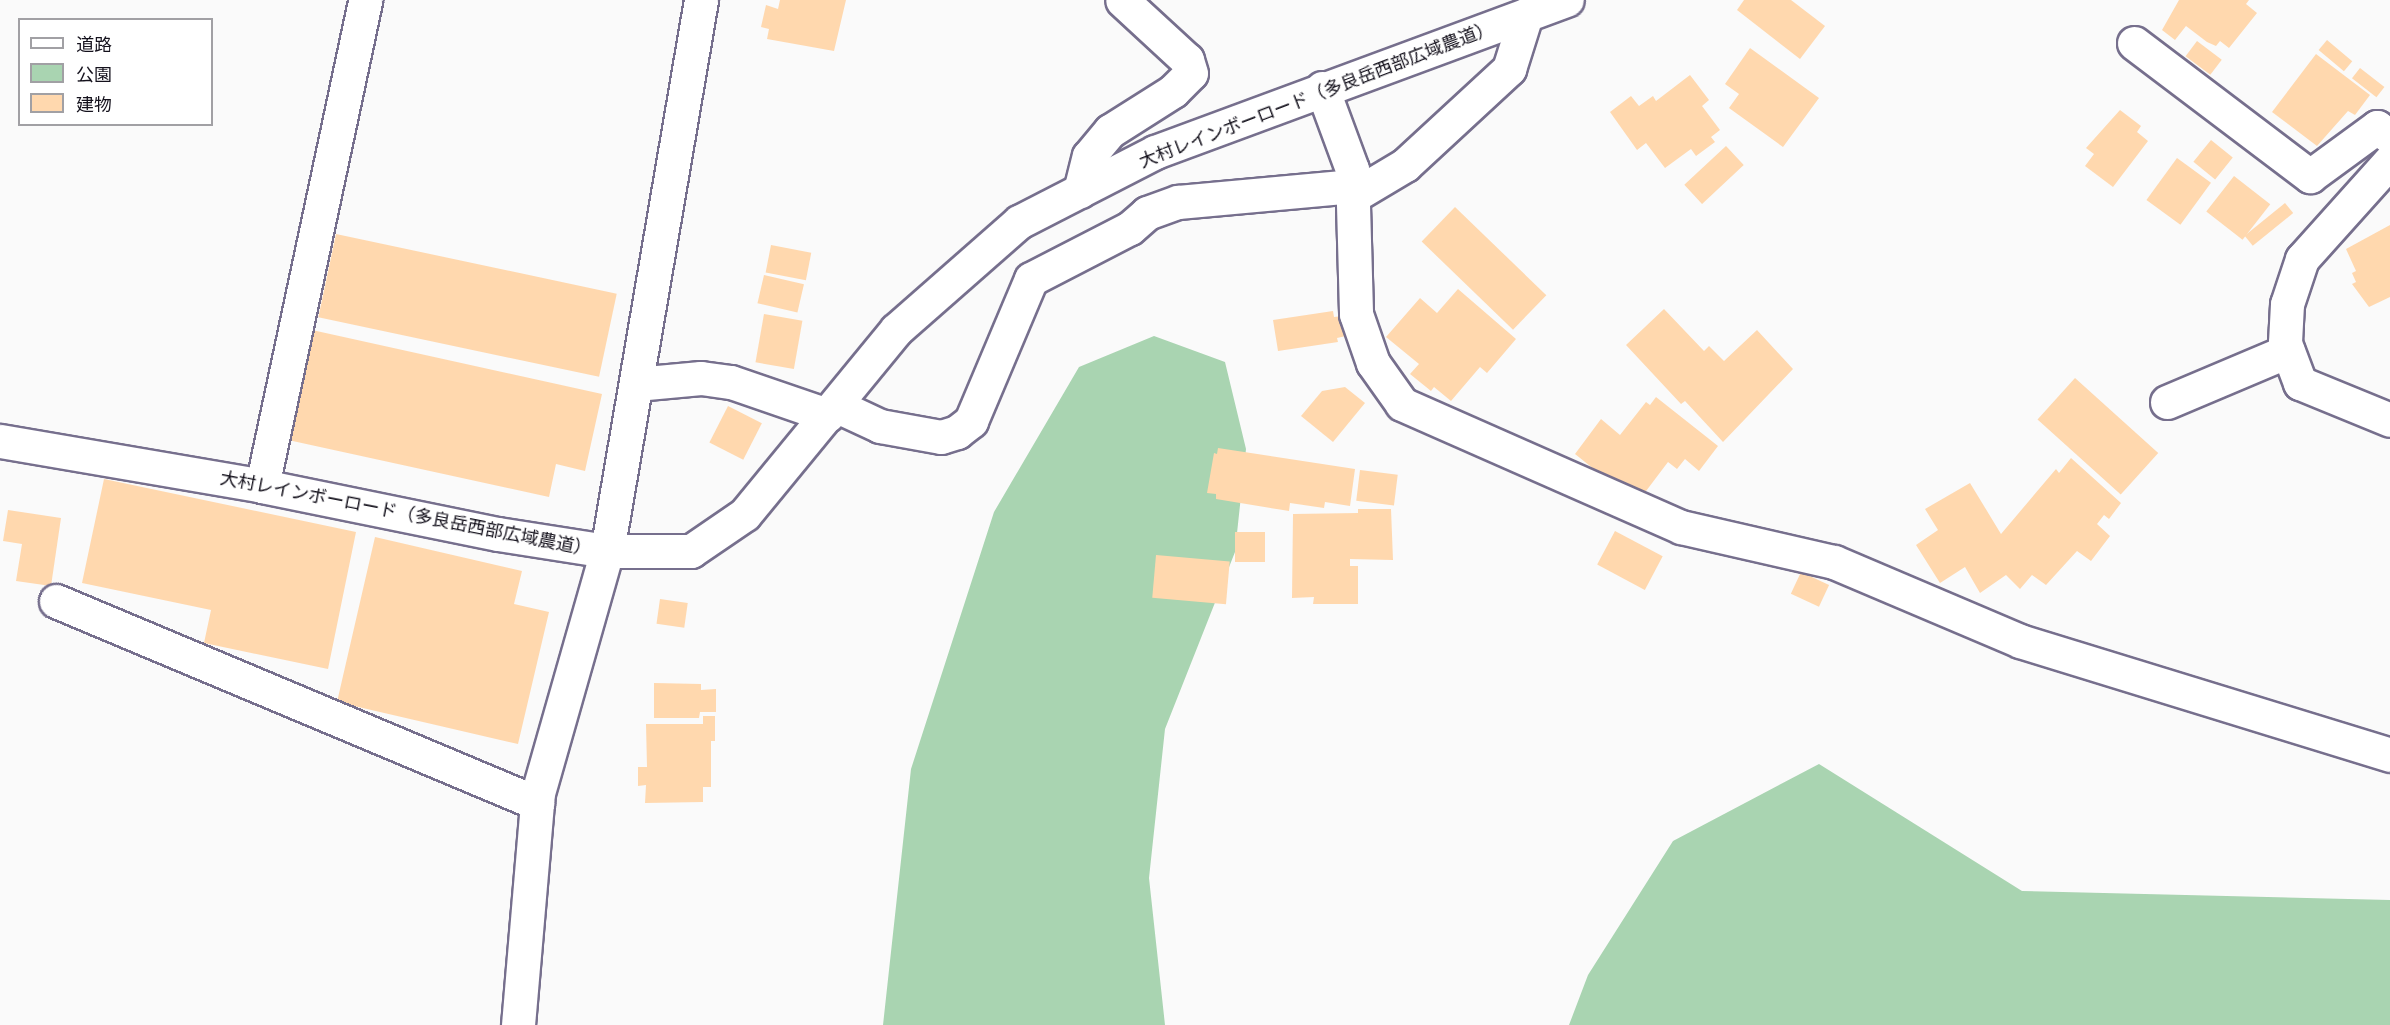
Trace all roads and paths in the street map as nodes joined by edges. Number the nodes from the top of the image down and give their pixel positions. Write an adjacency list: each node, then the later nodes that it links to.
1 (365, 0): 18 (street)
2 (701, 0): 13 (street)
3 (1122, 0): 10 (street)
4 (1567, 0): 5 (street, 大村レインボーロード（多良岳西部広域農道）)
5 (1526, 15): 7 (street, 大村レインボーロード（多良岳西部広域農道）); 11 (street)
6 (2134, 43): 8 (street)
7 (1322, 88): 10 (street, 大村レインボーロード（多良岳西部広域農道）); 11 (street)
8 (2390, 137)
9 (2390, 161): 12 (street)
10 (1080, 191): 15 (street, 大村レインボーロード（多良岳西部広域農道）)
11 (1353, 191): 15 (street); 21 (street)
12 (2288, 351): 14 (street); 16 (street)
13 (636, 384): 15 (street); 19 (street)
14 (2166, 402)
15 (831, 410): 19 (street, 大村レインボーロード（多良岳西部広域農道）)
16 (2390, 420)
17 (0, 441): 18 (street, 大村レインボーロード（多良岳西部広域農道）)
18 (262, 486): 19 (street, 大村レインボーロード（多良岳西部広域農道）)
19 (607, 551): 22 (street)
20 (56, 601): 22 (street)
21 (2390, 755)
22 (537, 803): 23 (street)
23 (518, 1025)

